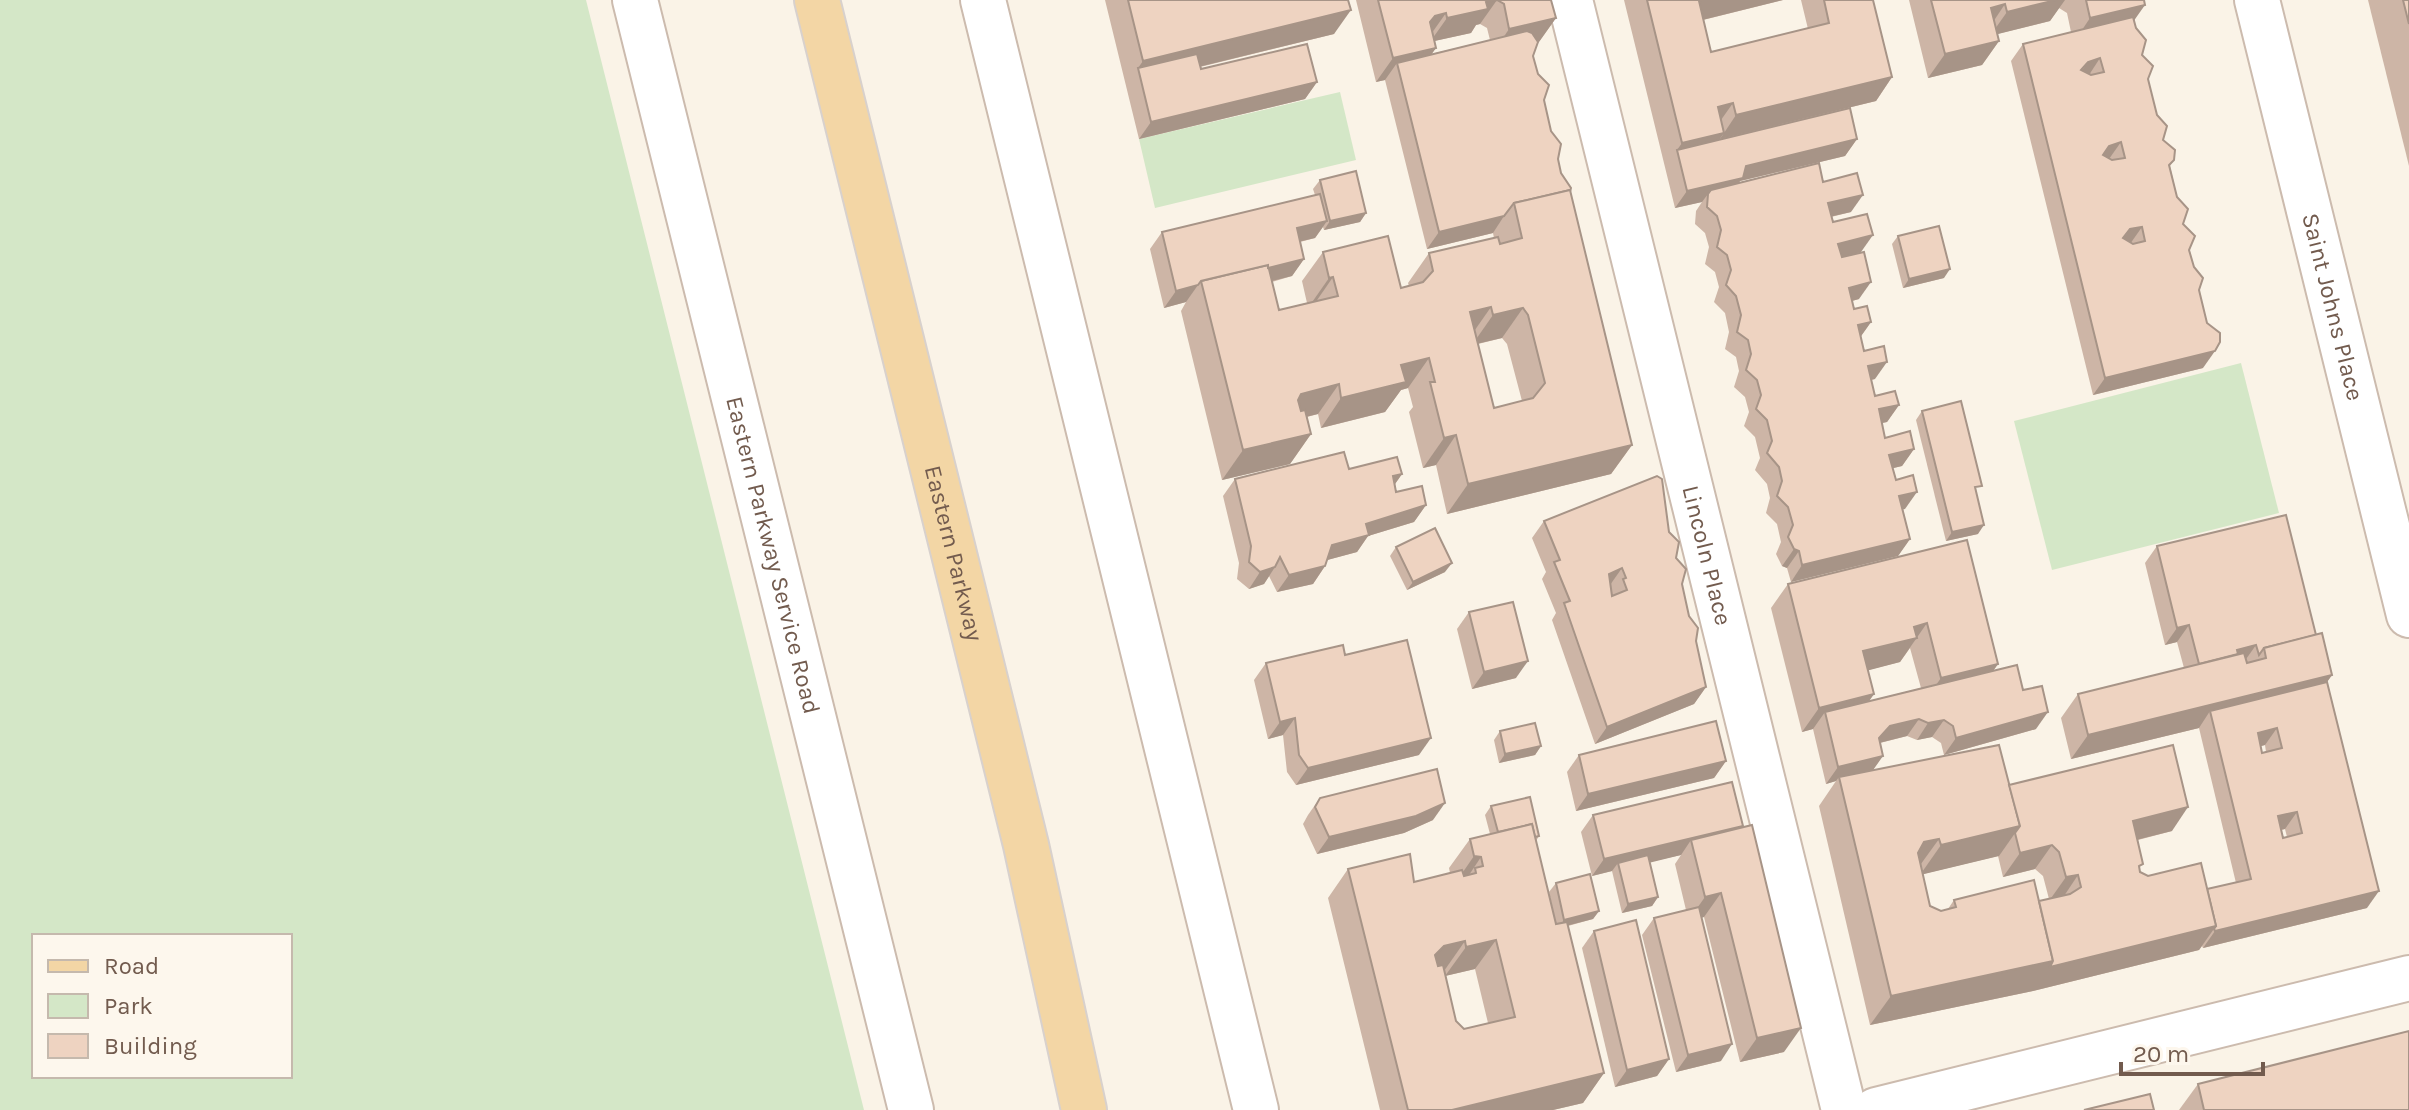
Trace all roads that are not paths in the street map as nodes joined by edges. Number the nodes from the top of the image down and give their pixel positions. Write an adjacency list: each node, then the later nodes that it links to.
1 (635, 0): 9 (street, Eastern Parkway Service Road)
2 (817, 0): 10 (main road, Eastern Parkway)
3 (983, 0): 11 (street)
4 (1570, 0): 12 (street, Lincoln Place)
5 (2257, 0): 6 (street, Saint Johns Place)
6 (2398, 522): 7 (street, Saint Johns Place)
7 (2409, 615)
8 (2409, 978): 13 (street)
9 (911, 1110)
10 (1084, 1110)
11 (1256, 1110)
12 (1844, 1110)
13 (1876, 1110)

